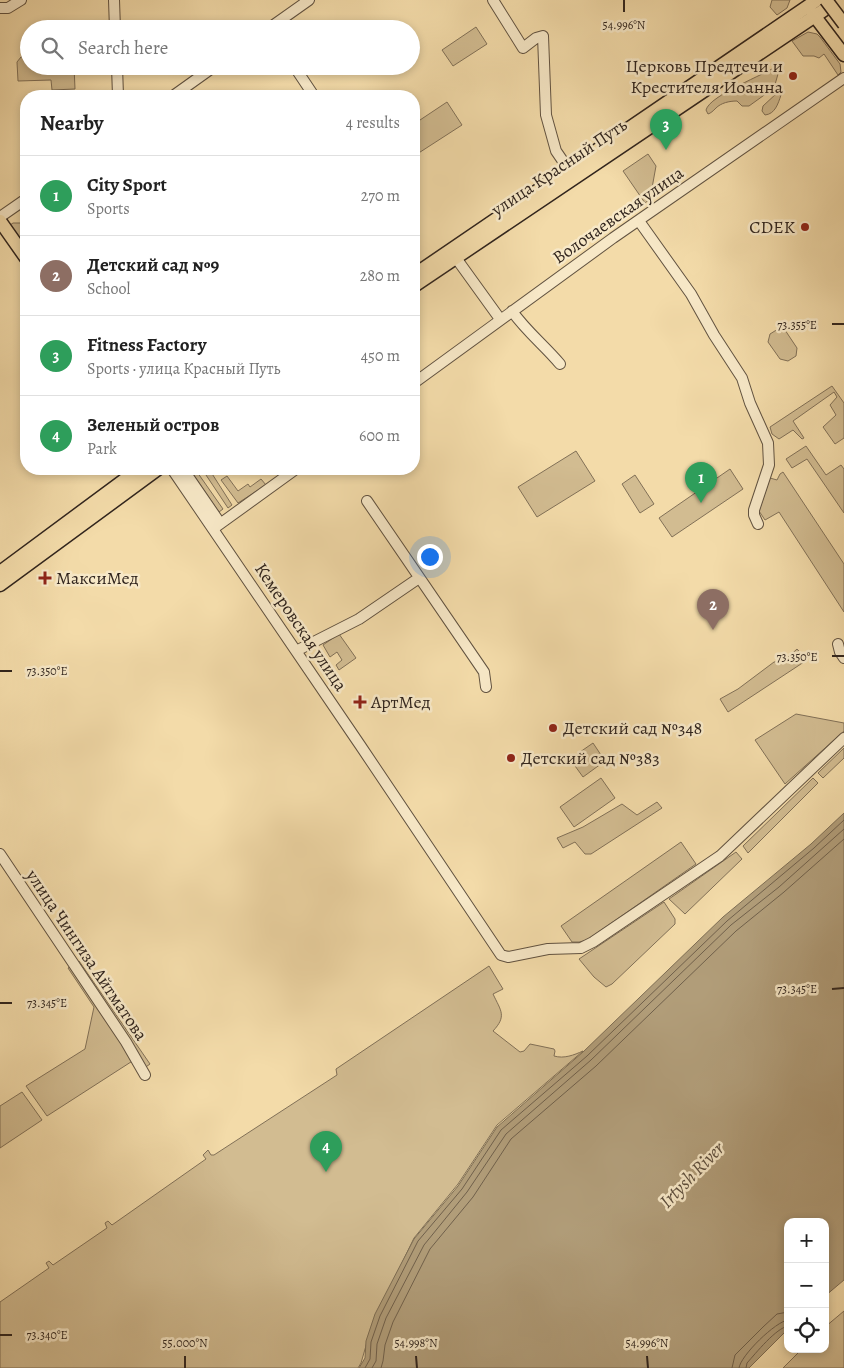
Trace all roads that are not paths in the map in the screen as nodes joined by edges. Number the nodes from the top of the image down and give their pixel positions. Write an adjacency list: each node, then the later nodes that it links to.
1 (20, 0): 6 (street)
2 (114, 0): 7 (street)
3 (309, 0): 8 (street)
4 (493, 0): 18 (street)
5 (815, 6): 9 (main road, bridge); 10 (main road); 18 (main road, улица Красный Путь); 23 (main road, улица Красный Путь)
6 (0, 8)
7 (115, 20)
8 (282, 20)
9 (844, 24)
10 (844, 56)
11 (117, 75): 15 (street)
12 (202, 75): 16 (street)
13 (300, 75): 17 (street)
14 (844, 78): 21 (street, Волочаевская улица)
15 (118, 90)
16 (181, 90)
17 (310, 90)
18 (569, 170): 23 (main road, улица Красный Путь)
19 (20, 204): 20 (street)
20 (0, 219): 22 (main road)
21 (639, 221): 26 (street, Волочаевская улица); 36 (street)
22 (20, 249)
23 (452, 254): 24 (main road, улица Красный Путь); 25 (main road, улица Красный Путь); 27 (street)
24 (420, 271)
25 (420, 281)
26 (512, 312): 27 (street, Волочаевская улица); 28 (street)
27 (500, 319): 29 (street, Волочаевская улица)
28 (560, 364)
29 (420, 378)
30 (131, 475): 38 (main road)
31 (150, 475): 40 (main road)
32 (177, 475): 37 (street, Кемеровская улица)
33 (187, 475): 37 (street, Кемеровская улица)
34 (288, 475): 37 (street)
35 (367, 501): 39 (street)
36 (758, 524)
37 (217, 526): 42 (street, Кемеровская улица)
38 (0, 572)
39 (419, 578): 42 (street); 44 (street)
40 (0, 586)
41 (838, 644): 43 (street)
42 (296, 651): 45 (street, Кемеровская улица)
43 (844, 658)
44 (486, 687)
45 (844, 738)
46 (0, 854): 47 (street, улица Чингиза Айтматова)
47 (145, 1076)

